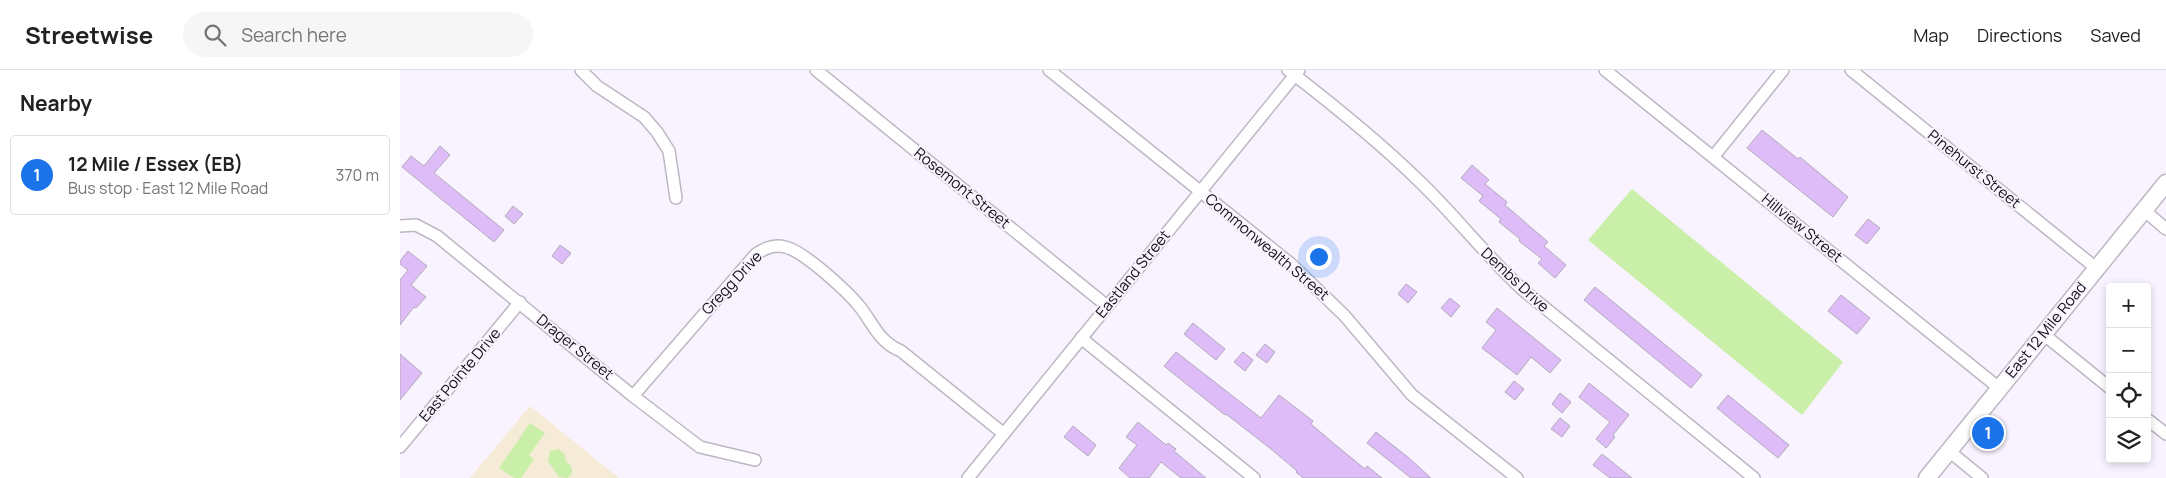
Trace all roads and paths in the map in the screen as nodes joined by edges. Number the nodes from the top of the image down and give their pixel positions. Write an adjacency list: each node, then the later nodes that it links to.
1 (581, 70): 11 (street)
2 (816, 70): 17 (street, Rosemont Street)
3 (1049, 70): 10 (street, Commonwealth Street)
4 (1605, 70): 8 (street, Hillview Street)
5 (1783, 70): 8 (street)
6 (1851, 70): 15 (street, Pinehurst Street)
7 (1294, 72): 10 (street, Eastland Street); 32 (street, Dembs Drive)
8 (1714, 156): 21 (street, Hillview Street)
9 (2166, 183): 12 (main road, East 12 Mile Road)
10 (1201, 191): 17 (street, Eastland Street); 31 (street, Commonwealth Street)
11 (676, 198)
12 (2144, 210): 14 (street); 15 (main road, East 12 Mile Road)
13 (400, 226): 16 (street, Drager Street)
14 (2166, 229)
15 (2096, 268): 18 (main road, East 12 Mile Road)
16 (520, 302): 22 (street, Drager Street); 26 (street, East Pointe Drive)
17 (1107, 306): 19 (street, Eastland Street)
18 (2042, 334): 20 (street); 21 (main road, East 12 Mile Road)
19 (1081, 338): 24 (street, Eastland Street); 30 (street)
20 (2106, 385)
21 (1999, 388): 27 (main road, East 12 Mile Road)
22 (634, 396): 24 (street, Gregg Drive); 28 (street, Drager Street)
23 (2151, 422): 25 (street)
24 (1004, 434): 29 (street, Eastland Street)
25 (2166, 434)
26 (400, 447)
27 (1949, 450): 33 (main road, East 12 Mile Road); 34 (street)
28 (755, 460)
29 (968, 478)
30 (1254, 478)
31 (1517, 478)
32 (1754, 478)
33 (1927, 478)
34 (1982, 478)

